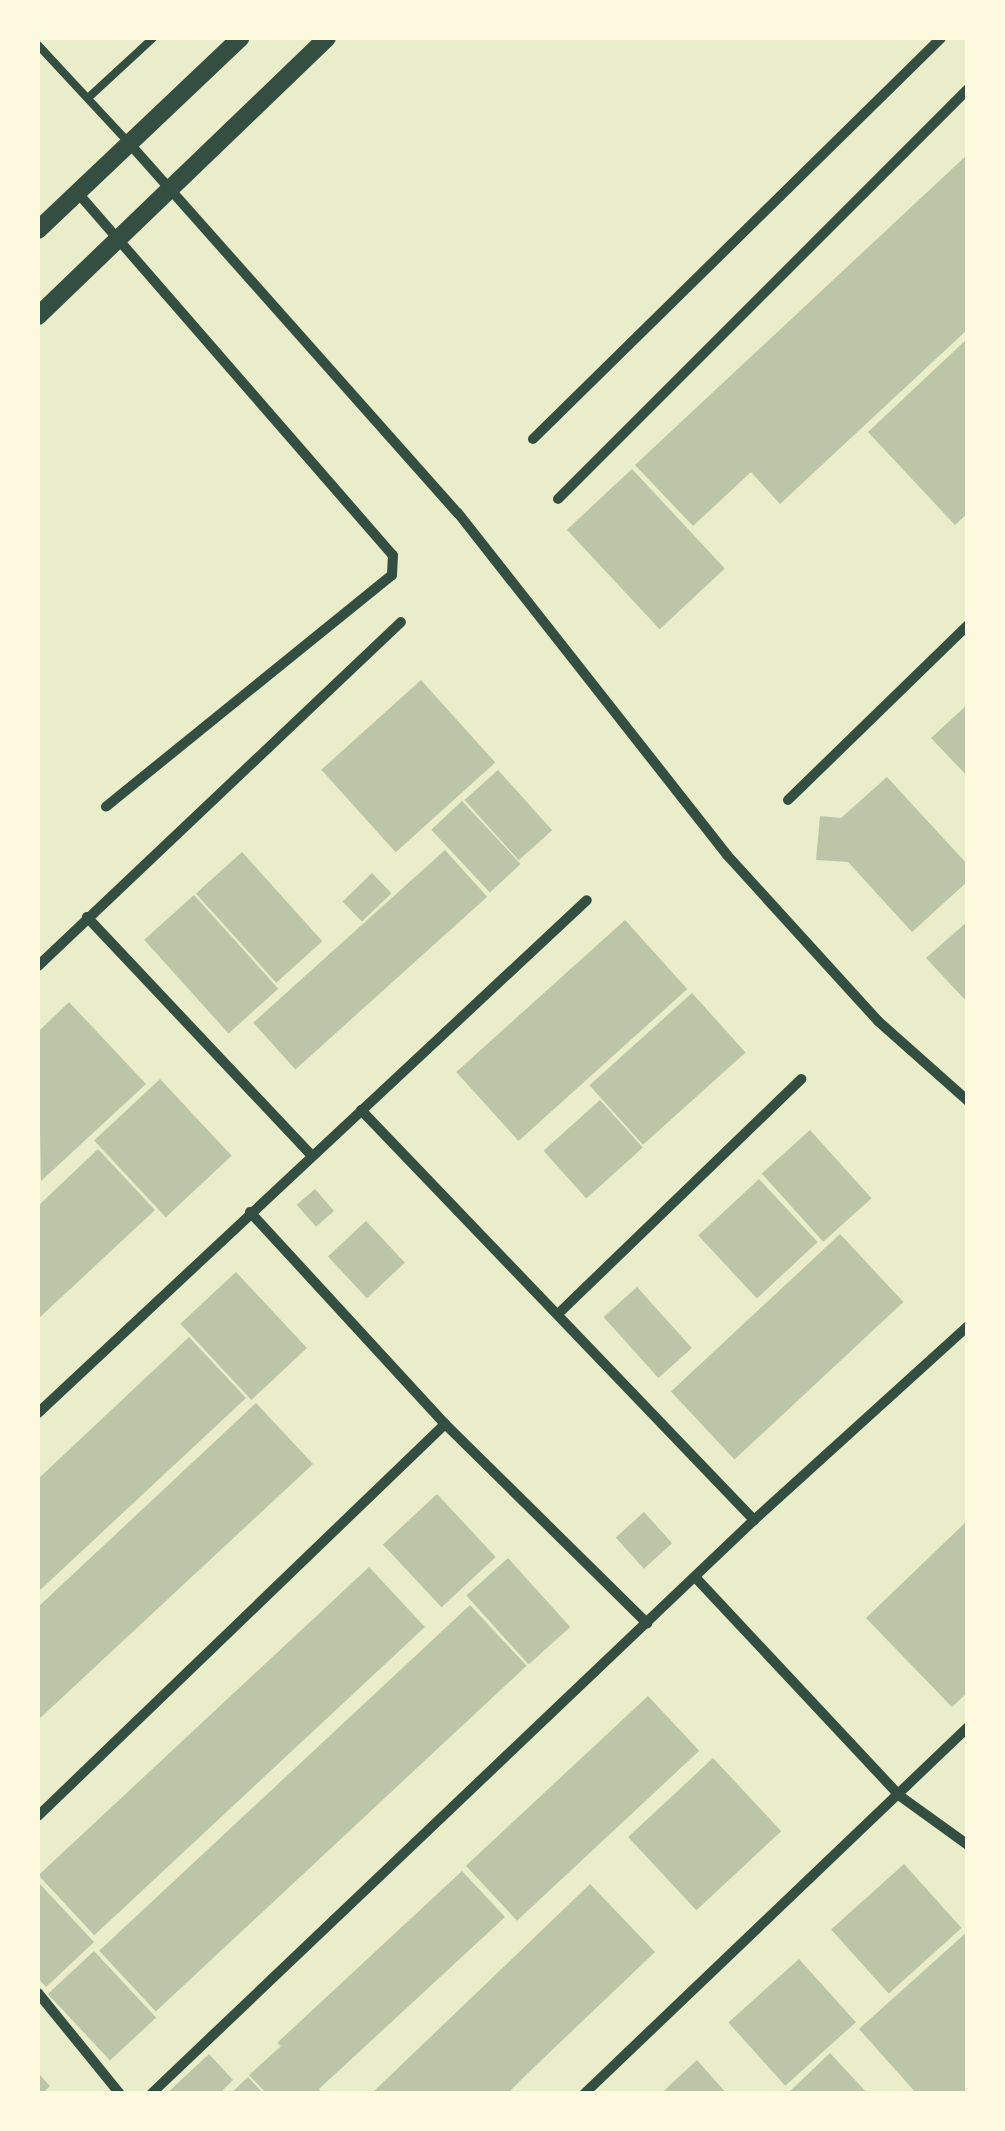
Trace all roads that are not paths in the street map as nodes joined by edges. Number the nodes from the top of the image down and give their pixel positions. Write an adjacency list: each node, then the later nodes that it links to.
1 (153, 38): 7 (lane)
2 (240, 38): 8 (street)
3 (327, 38): 9 (street)
4 (941, 38): 14 (street)
5 (38, 45): 7 (lane)
6 (968, 89): 15 (street)
7 (88, 98): 8 (lane)
8 (129, 143): 9 (street); 10 (street)
9 (170, 189): 12 (street); 24 (street)
10 (78, 192): 11 (street); 12 (street)
11 (38, 230)
12 (118, 239): 13 (street); 19 (street)
13 (38, 316)
14 (533, 439)
15 (558, 499)
16 (401, 622): 21 (street)
17 (968, 625): 18 (street)
18 (788, 800)
19 (106, 807)
20 (586, 900): 25 (street)
21 (88, 917): 22 (street); 26 (street)
22 (38, 966)
23 (801, 1079): 28 (street)
24 (968, 1100)
25 (362, 1110): 26 (street); 28 (street)
26 (312, 1156): 27 (street)
27 (250, 1212): 30 (street); 31 (street)
28 (559, 1313): 32 (street)
29 (968, 1326): 32 (street)
30 (38, 1413)
31 (445, 1424): 34 (street); 37 (street)
32 (754, 1520): 33 (street)
33 (695, 1577): 34 (street); 36 (street)
34 (647, 1623): 41 (street)
35 (968, 1728): 36 (street)
36 (900, 1796): 38 (street); 42 (street)
37 (38, 1816)
38 (968, 1845)
39 (38, 1994): 40 (street)
40 (120, 2094)
41 (151, 2094)
42 (584, 2094)

